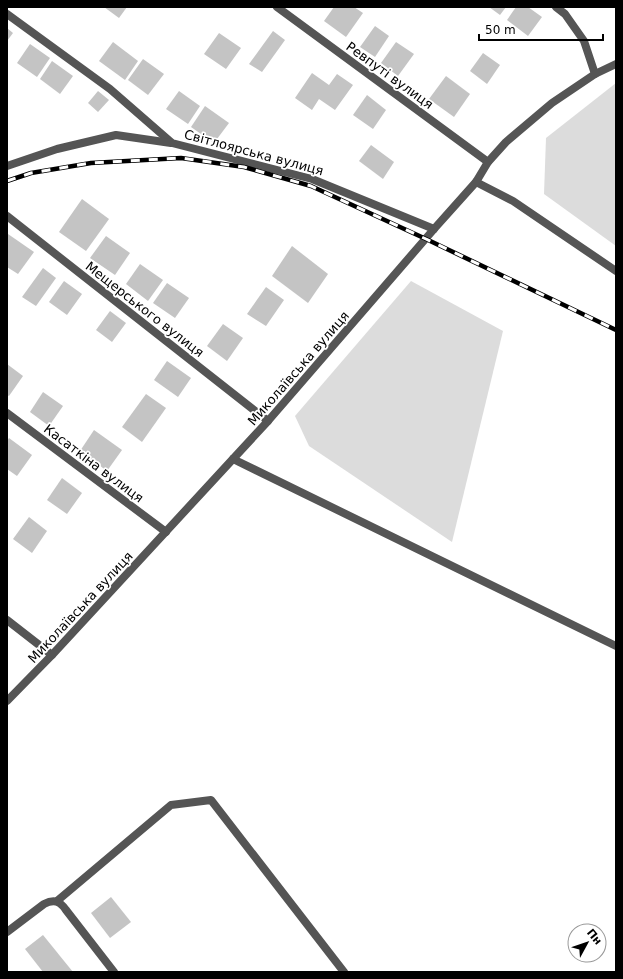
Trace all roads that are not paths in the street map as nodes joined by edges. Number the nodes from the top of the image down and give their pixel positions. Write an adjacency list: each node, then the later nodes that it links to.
1 (277, 7): 7 (street, Ревпуті вулиця)
2 (556, 7): 5 (street)
3 (7, 14): 6 (street, Світлоярська вулиця)
4 (616, 62): 5 (street, Миколаївська вулиця)
5 (595, 74): 7 (street, Миколаївська вулиця)
6 (172, 143): 8 (street); 11 (street, Світлоярська вулиця)
7 (488, 162): 9 (street, Миколаївська вулиця)
8 (7, 166)
9 (476, 182): 11 (street, Миколаївська вулиця); 12 (street)
10 (7, 216): 14 (street, Мещерського вулиця)
11 (434, 229): 14 (street, Миколаївська вулиця)
12 (616, 271)
13 (7, 413): 16 (street, Касаткіна вулиця)
14 (268, 421): 15 (street, Миколаївська вулиця)
15 (233, 459): 16 (street, Миколаївська вулиця); 18 (street)
16 (166, 532): 19 (street, Миколаївська вулиця)
17 (7, 620): 19 (street)
18 (616, 646)
19 (52, 655): 20 (street, Миколаївська вулиця)
20 (7, 701)
21 (57, 901): 22 (street); 23 (street); 24 (street)
22 (7, 932)
23 (114, 972)
24 (344, 972)

